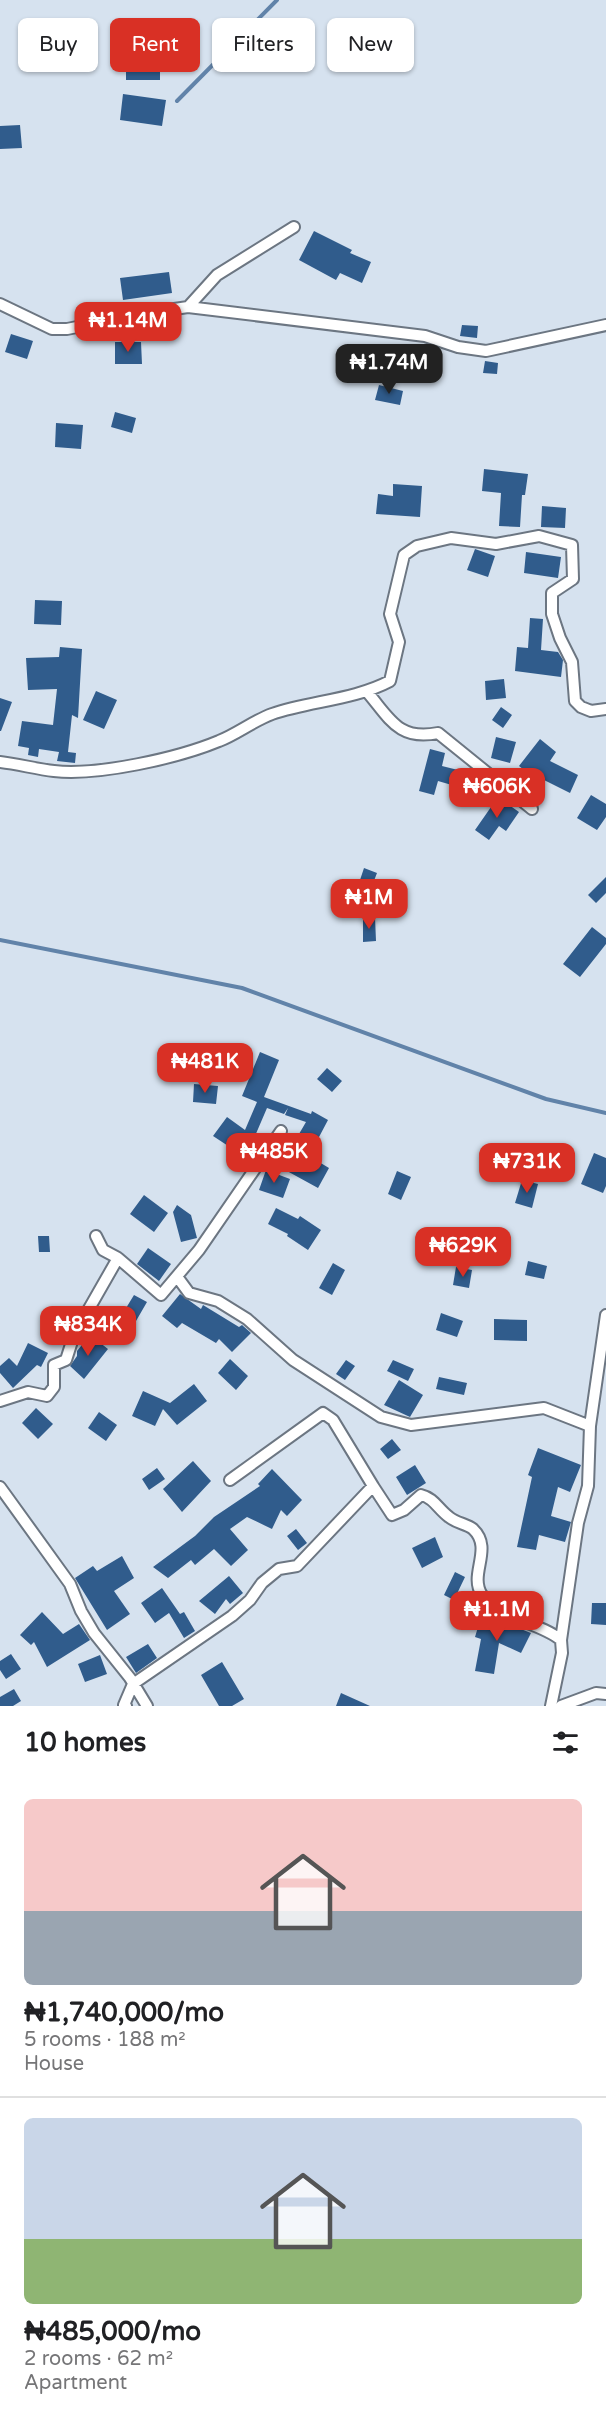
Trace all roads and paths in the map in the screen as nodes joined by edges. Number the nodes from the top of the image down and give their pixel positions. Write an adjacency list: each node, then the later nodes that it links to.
1 (294, 227): 3 (street)
2 (0, 304): 3 (street)
3 (188, 308): 4 (street)
4 (606, 325)
5 (368, 693): 6 (street); 7 (street); 8 (street)
6 (606, 709)
7 (0, 762)
8 (532, 809)
9 (281, 1131): 12 (street)
10 (96, 1236): 11 (street)
11 (118, 1258): 12 (street); 14 (street)
12 (178, 1278): 15 (street)
13 (606, 1315): 15 (street)
14 (0, 1401)
15 (590, 1426): 19 (street)
16 (230, 1480): 17 (street)
17 (373, 1486): 19 (street); 20 (street)
18 (0, 1487): 20 (street)
19 (561, 1640): 24 (street)
20 (133, 1684): 22 (street); 23 (street)
21 (606, 1694): 25 (street)
22 (126, 1706)
23 (147, 1706)
24 (551, 1706)
25 (561, 1706)

